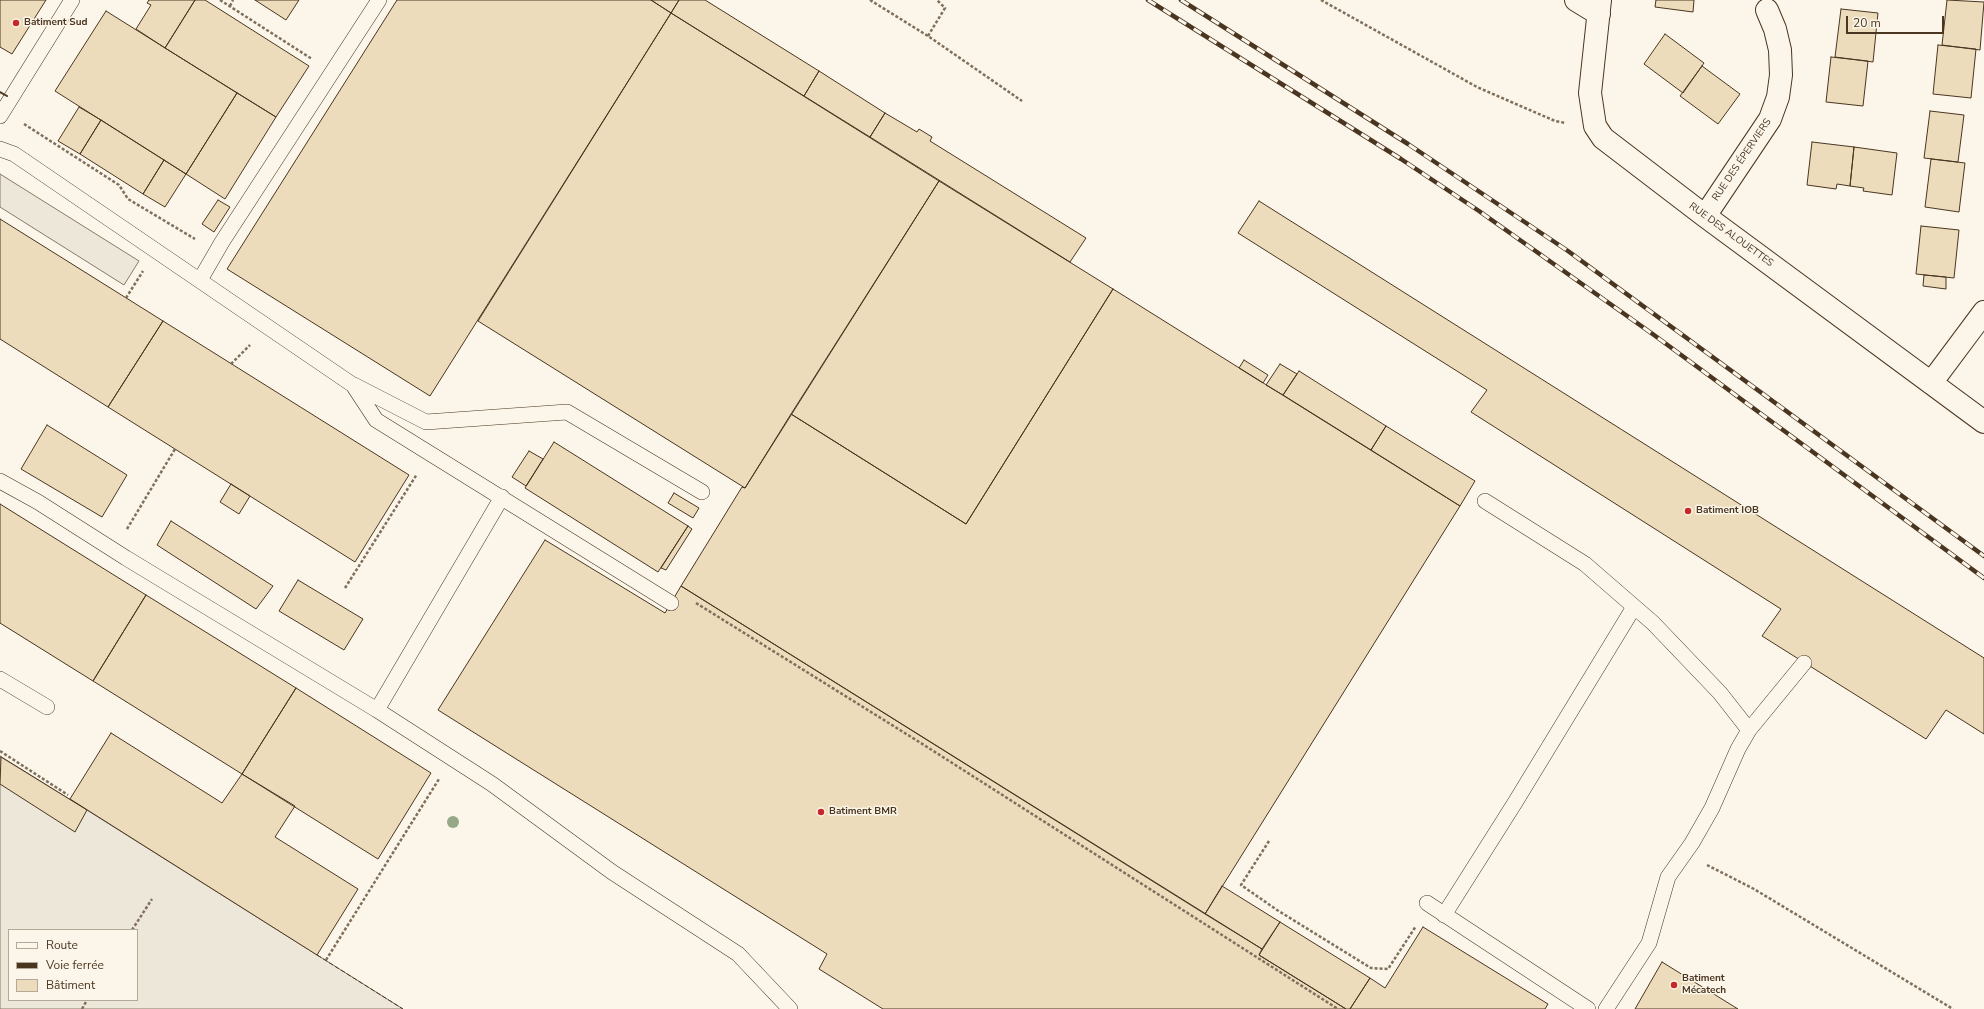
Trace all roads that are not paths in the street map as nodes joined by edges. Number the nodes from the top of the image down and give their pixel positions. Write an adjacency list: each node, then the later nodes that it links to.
1 (72, 0): 6 (lane)
2 (379, 0): 9 (lane)
3 (1576, 0): 4 (street, RUE DES ALOUETTES)
4 (1599, 7): 8 (street, RUE DES ALOUETTES)
5 (1767, 10): 8 (street, RUE DES ÉPERVIERS)
6 (0, 116)
7 (0, 149): 9 (lane)
8 (1705, 216): 11 (street, RUE DES ALOUETTES)
9 (200, 280): 12 (lane)
10 (1984, 312): 11 (street)
11 (1932, 383): 13 (street, RUE DES ALOUETTES)
12 (353, 385): 15 (lane); 16 (lane)
13 (1984, 422)
14 (0, 481): 23 (lane)
15 (702, 492)
16 (502, 497): 18 (lane); 23 (lane)
17 (1485, 501): 19 (lane)
18 (671, 603)
19 (1634, 607): 24 (lane); 26 (lane)
20 (1804, 663): 24 (lane)
21 (0, 679): 22 (lane)
22 (47, 707)
23 (377, 710): 25 (lane)
24 (1749, 730): 27 (lane)
25 (790, 1009)
26 (1588, 1009)
27 (1606, 1009)

